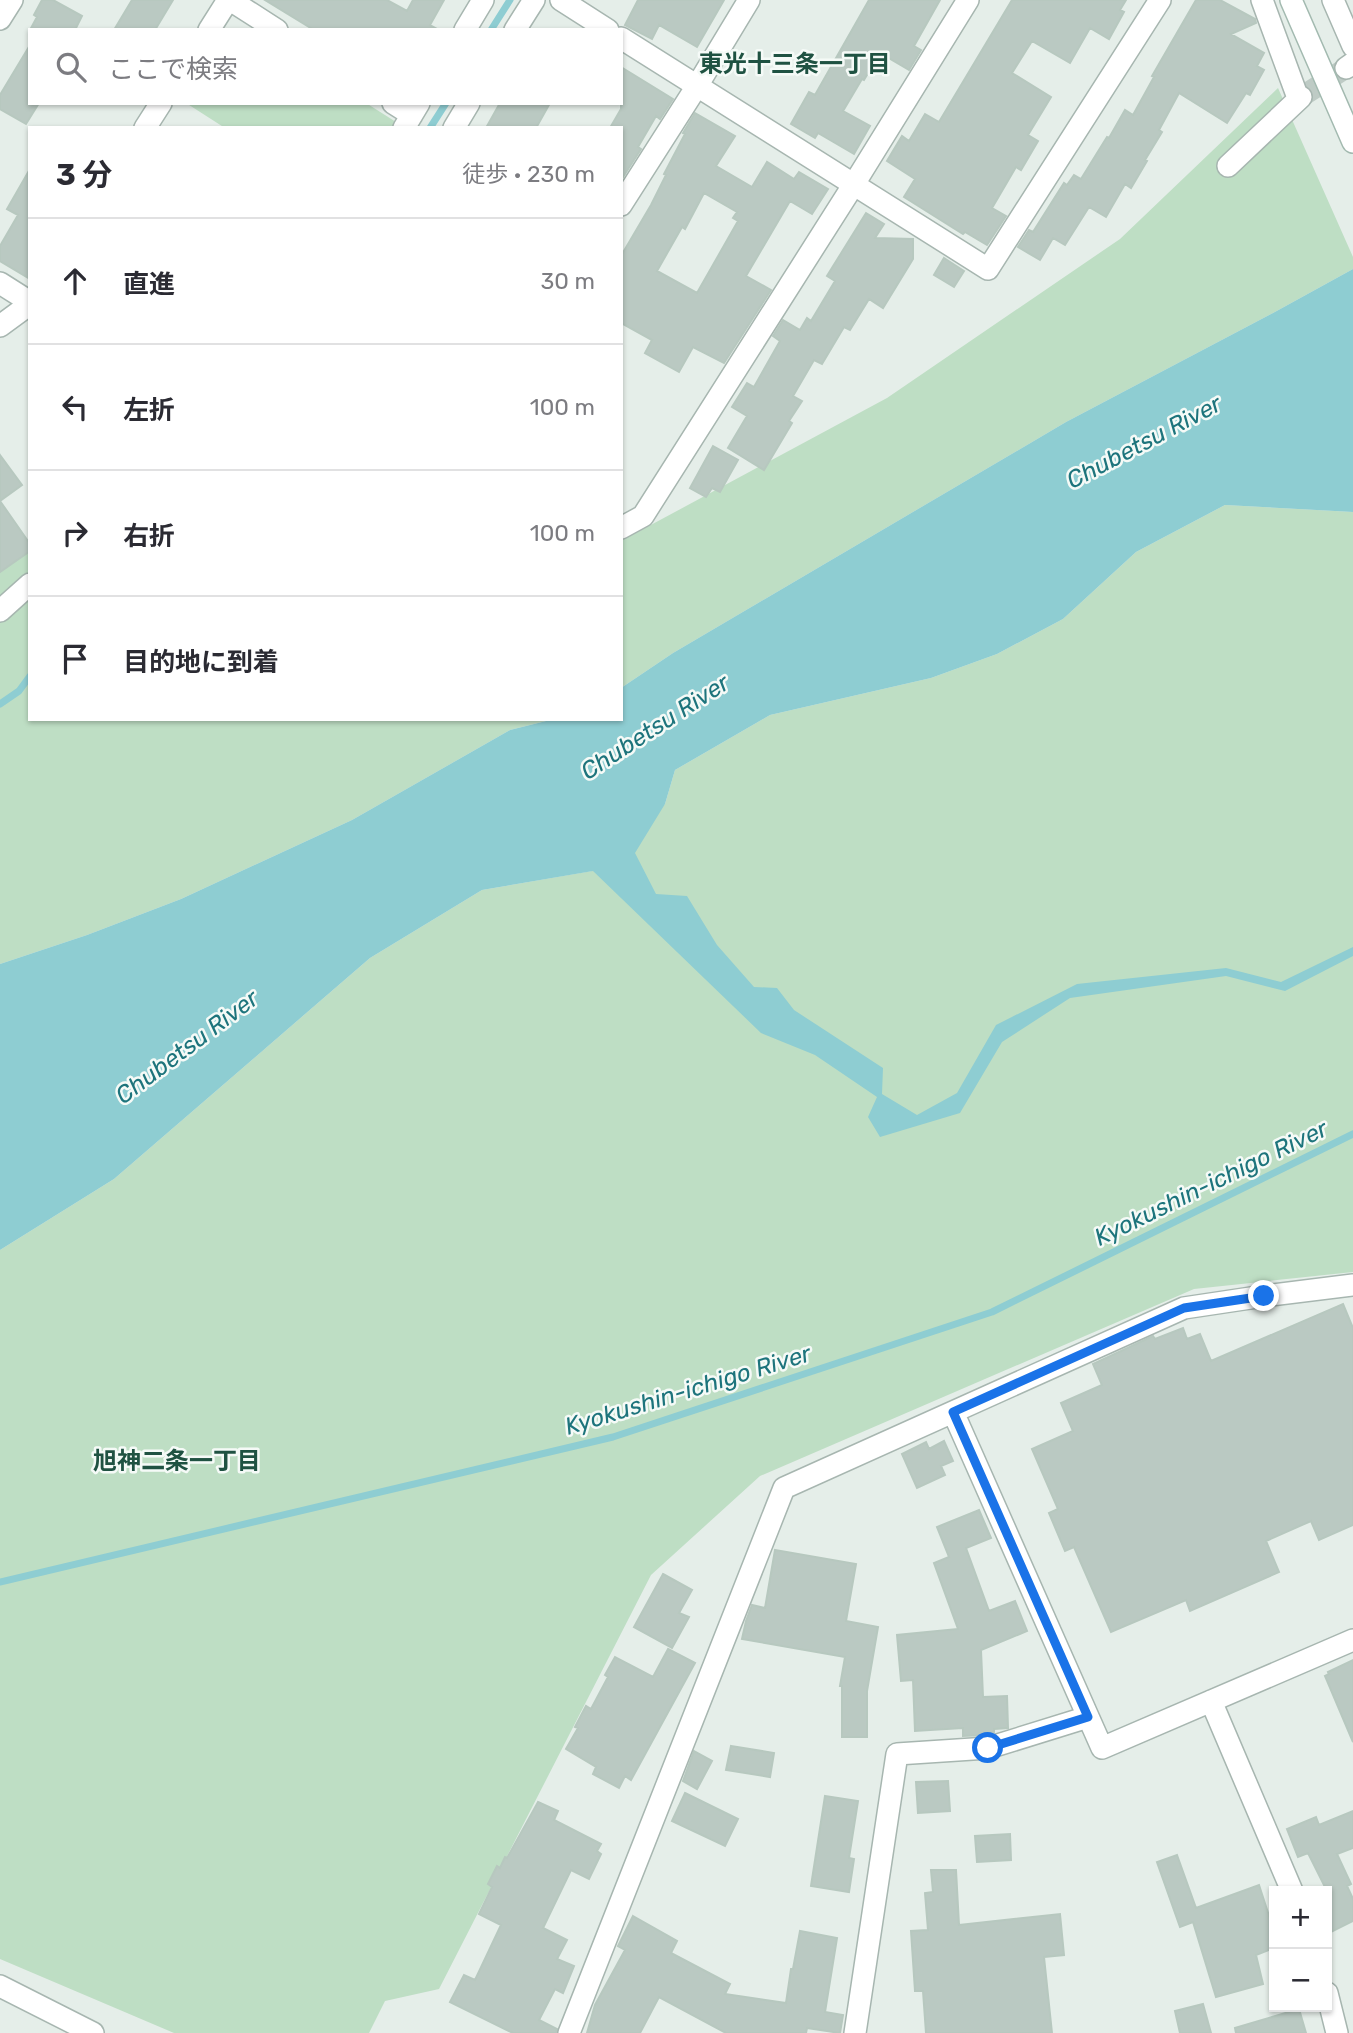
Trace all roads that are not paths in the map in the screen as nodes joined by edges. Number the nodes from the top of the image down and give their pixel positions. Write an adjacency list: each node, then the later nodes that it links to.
1 (12, 0): 12 (street)
2 (229, 0): 13 (street); 14 (street)
3 (483, 0): 15 (street)
4 (534, 0): 16 (street)
5 (561, 0): 17 (street)
6 (749, 0): 20 (street)
7 (968, 0): 29 (street)
8 (1160, 0): 29 (street)
9 (1262, 0): 28 (street)
10 (1292, 0): 27 (street)
11 (1333, 0): 19 (street)
12 (0, 19)
13 (210, 28)
14 (274, 28)
15 (466, 28)
16 (517, 28)
17 (605, 28)
18 (623, 39): 20 (street)
19 (1353, 46)
20 (697, 86): 29 (street); 30 (street)
21 (160, 105): 25 (street)
22 (396, 105): 24 (street)
23 (468, 105): 26 (street)
24 (412, 115)
25 (146, 126)
26 (455, 126)
27 (1351, 138)
28 (1228, 166)
29 (854, 184): 35 (street)
30 (623, 202)
31 (0, 284): 32 (street)
32 (28, 302)
33 (28, 305): 34 (street)
34 (0, 326)
35 (623, 527)
36 (28, 586): 37 (street)
37 (0, 611)
38 (1353, 1285): 39 (street)
39 (953, 1412): 42 (street); 47 (street)
40 (1353, 1640): 41 (street)
41 (1211, 1701): 42 (street); 43 (street)
42 (1088, 1717): 48 (street)
43 (1290, 1886)
44 (0, 1986): 46 (street)
45 (1332, 2012): 49 (street)
46 (93, 2033)
47 (569, 2033)
48 (855, 2033)
49 (1337, 2033)

